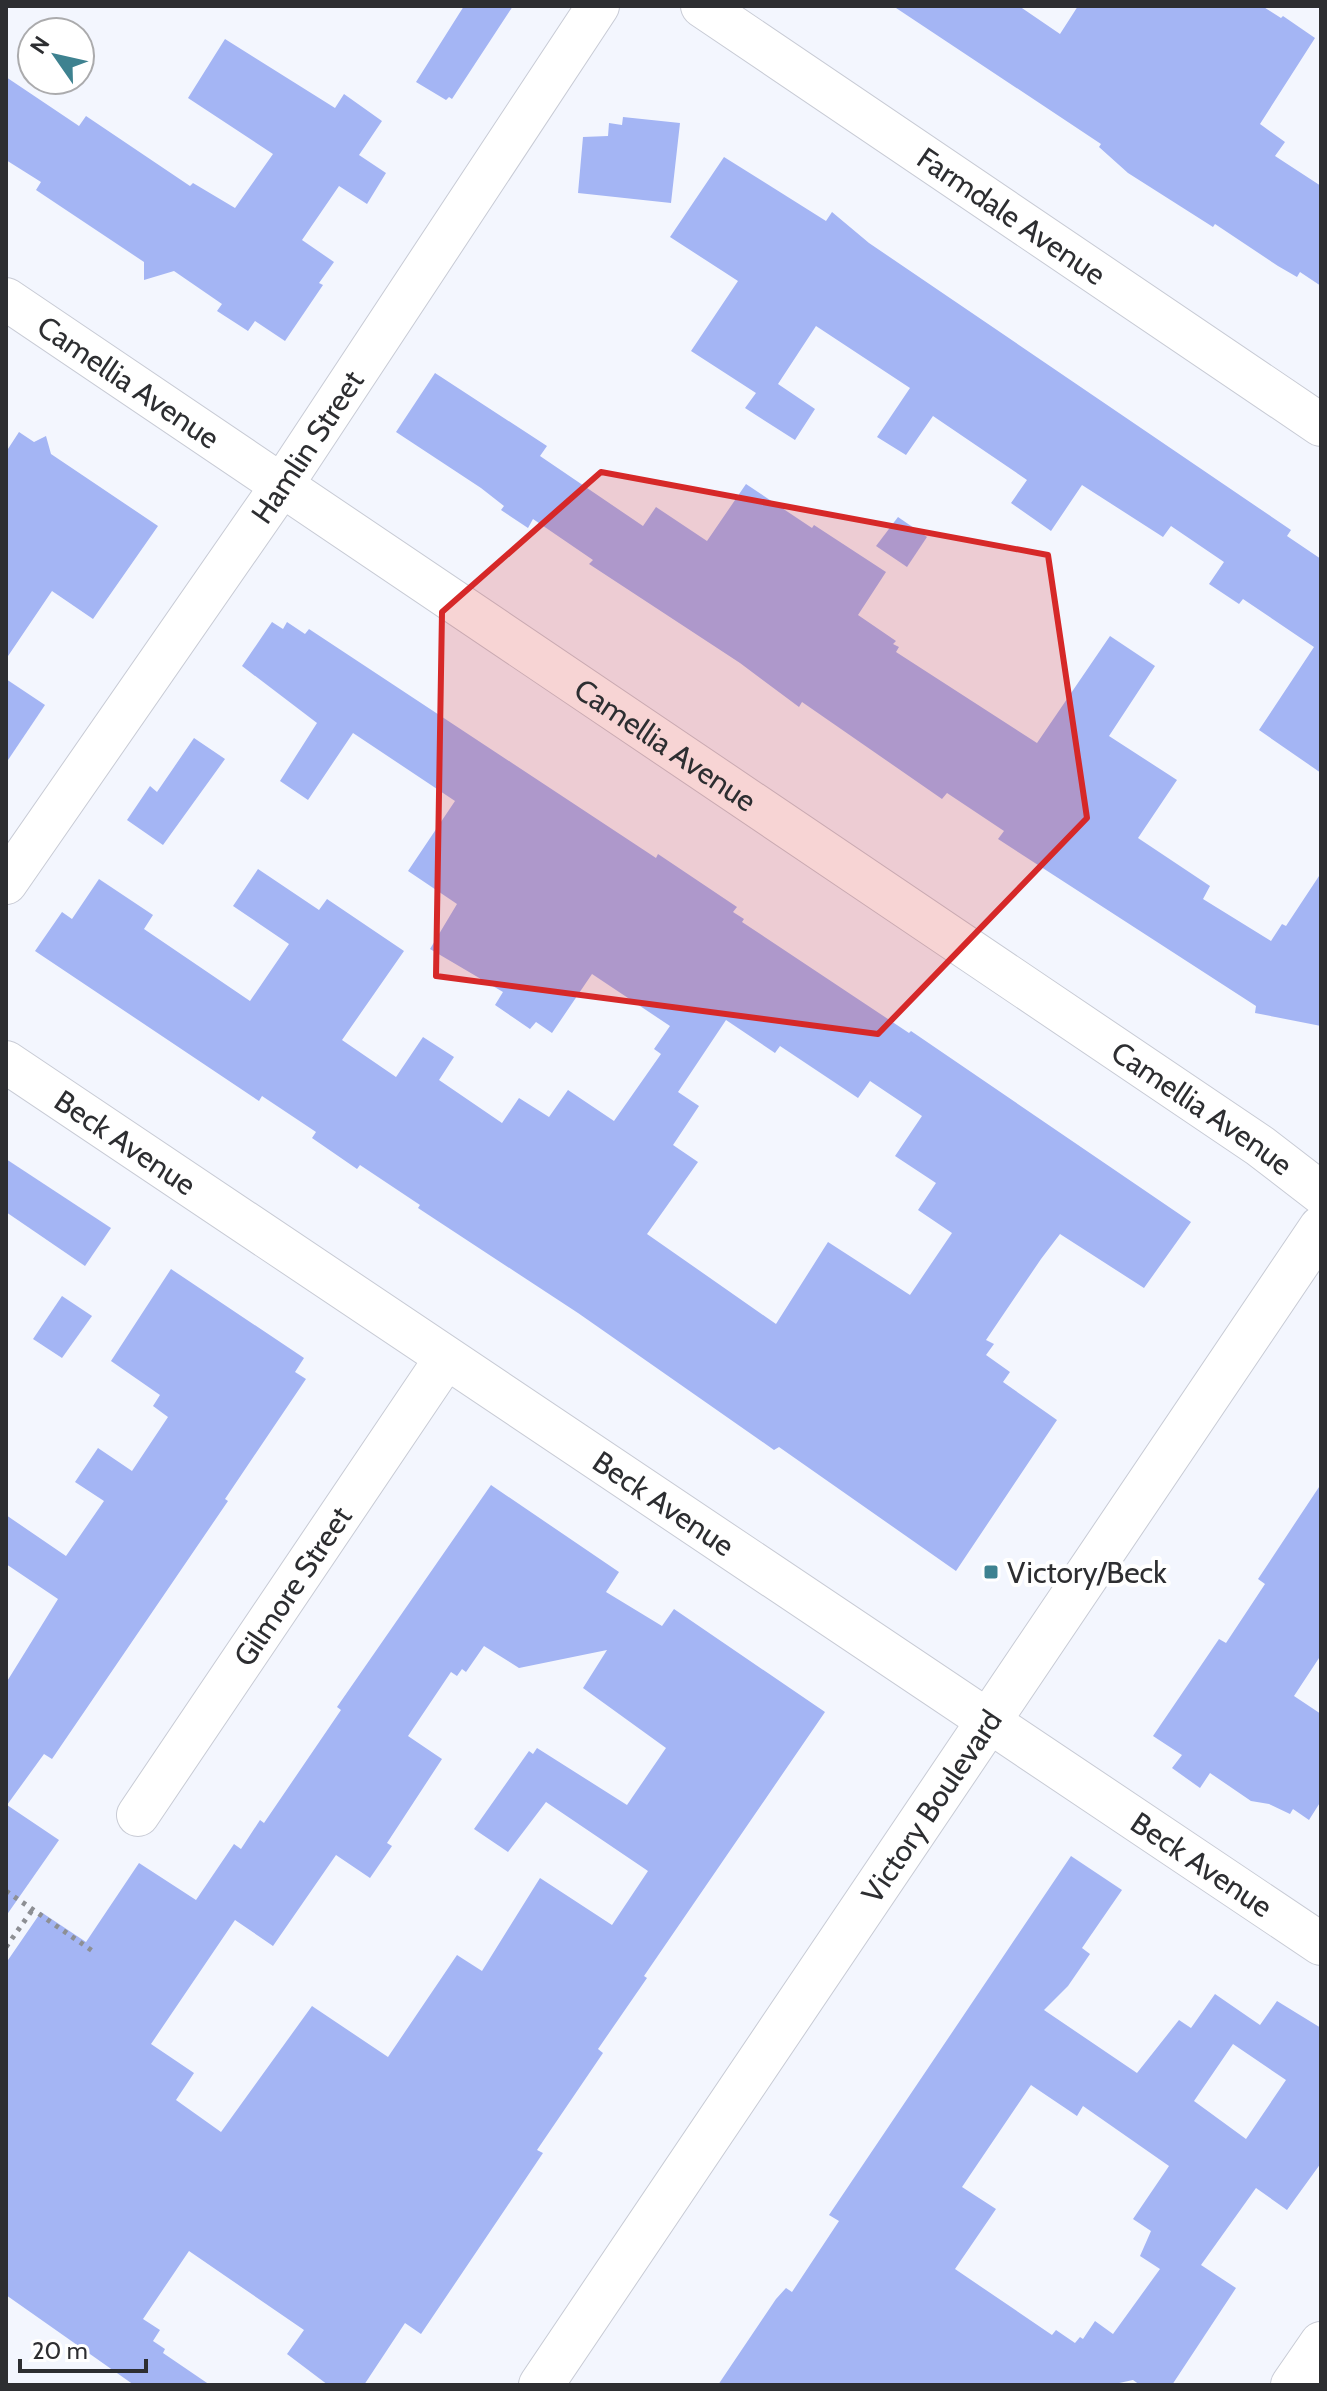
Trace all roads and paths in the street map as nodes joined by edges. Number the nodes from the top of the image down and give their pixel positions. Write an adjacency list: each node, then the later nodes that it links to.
1 (598, 6): 5 (street, Hamlin Street)
2 (702, 6): 4 (street, Farmdale Avenue)
3 (6, 299): 5 (street, Camellia Avenue)
4 (1321, 425)
5 (282, 485): 6 (street, Hamlin Street); 8 (street, Camellia Avenue)
6 (6, 883)
7 (6, 1062): 10 (street, Beck Avenue)
8 (1321, 1193)
9 (1321, 1228): 11 (main road, Victory Boulevard)
10 (446, 1358): 11 (street, Beck Avenue); 12 (street, Gilmore Street)
11 (987, 1722): 15 (street, Beck Avenue); 19 (main road, Victory Boulevard)
12 (138, 1815)
13 (6, 1891): 14 (path)
14 (33, 1909): 16 (path); 17 (path)
15 (1321, 1944)
16 (6, 1947)
17 (94, 1952)
18 (1321, 2343): 20 (street)
19 (541, 2385)
20 (1292, 2385)

